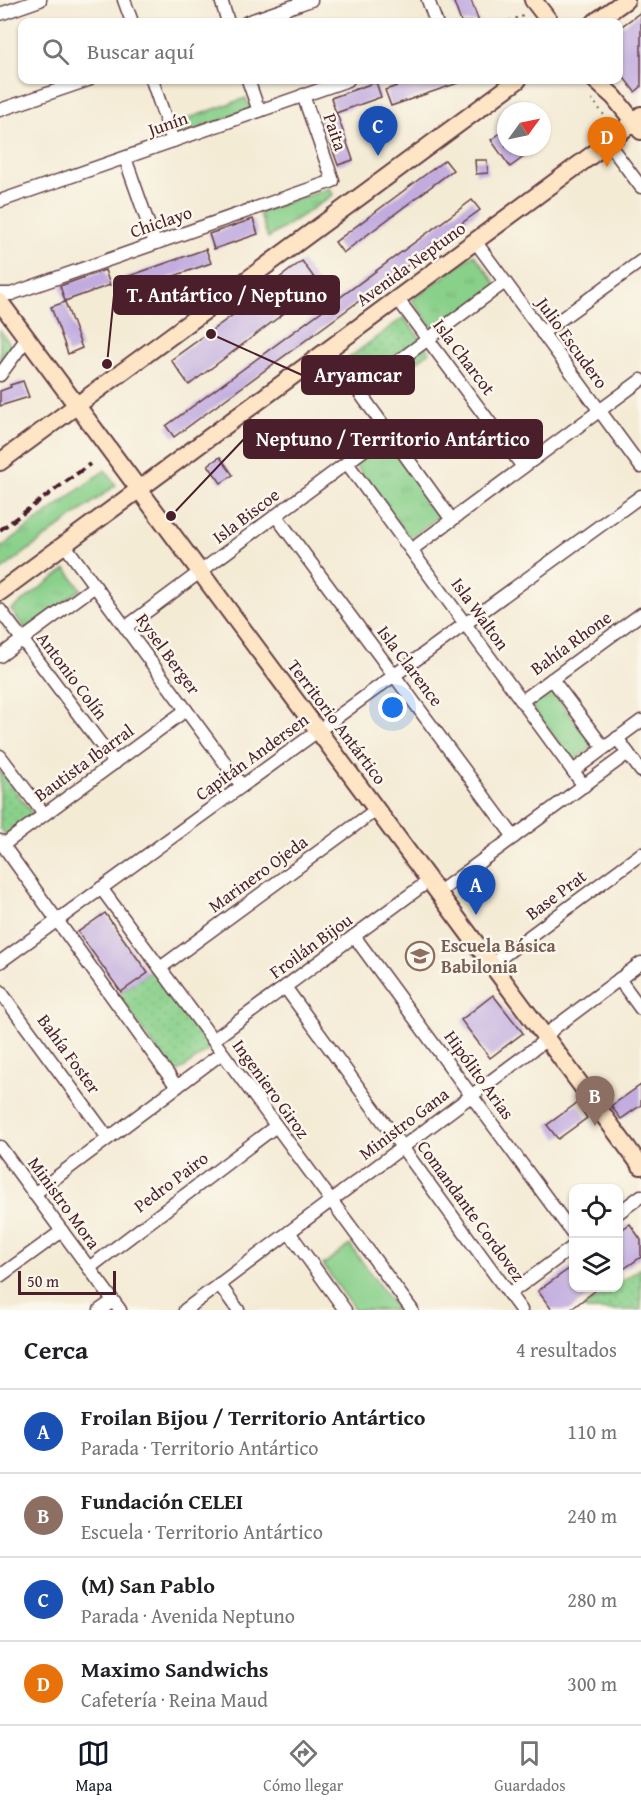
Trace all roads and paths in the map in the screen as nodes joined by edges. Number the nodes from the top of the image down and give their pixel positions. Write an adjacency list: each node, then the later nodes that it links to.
1 (40, 0): 8 (street)
2 (124, 0): 9 (street)
3 (220, 0): 10 (street)
4 (311, 0): 11 (street)
5 (428, 0): 12 (street)
6 (534, 0): 13 (main road)
7 (626, 0): 14 (main road)
8 (0, 14)
9 (131, 18)
10 (227, 18)
11 (259, 18)
12 (435, 18)
13 (547, 18)
14 (601, 18)
15 (76, 84): 22 (street)
16 (153, 84): 25 (street)
17 (249, 84): 23 (street)
18 (336, 84): 21 (street, Junín)
19 (513, 84): 45 (main road)
20 (600, 84): 24 (main road)
21 (303, 95): 23 (street, Junín); 28 (street, Paita)
22 (0, 110)
23 (259, 111): 25 (street, Junín)
24 (638, 122): 26 (main road, Avenida Neptuno)
25 (173, 141): 27 (street, Junín)
26 (608, 143): 29 (street); 31 (main road, Avenida Neptuno)
27 (125, 158): 30 (street, Junín); 32 (street)
28 (333, 181): 32 (street, Chiclayo)
29 (641, 188)
30 (0, 201)
31 (475, 241): 34 (street, Julio Escudero); 36 (main road, Avenida Neptuno)
32 (155, 243): 35 (street, Chiclayo)
33 (641, 261): 38 (street)
34 (505, 282): 38 (street, Julio Escudero); 40 (street)
35 (0, 294)
36 (397, 298): 40 (street, Isla Charcot); 41 (main road, Avenida Neptuno)
37 (0, 302): 39 (main road, Territorio Antártico)
38 (542, 333): 46 (street, Julio Escudero)
39 (27, 338): 42 (street); 45 (main road, Territorio Antártico)
40 (428, 339): 44 (street); 50 (street, Isla Charcot)
41 (328, 349): 44 (street); 52 (main road, Avenida Neptuno)
42 (0, 375)
43 (641, 380): 46 (street)
44 (358, 391): 47 (street)
45 (77, 405): 48 (main road); 52 (main road, Territorio Antártico)
46 (600, 411): 50 (street); 51 (street, Julio Escudero)
47 (388, 432): 49 (street, Isla Biscoe); 55 (street)
48 (0, 462)
49 (347, 463): 54 (street, Isla Biscoe); 57 (street, Isla Walton)
50 (523, 467): 55 (street)
51 (641, 467)
52 (140, 489): 56 (main road, Avenida Neptuno); 58 (main road, Territorio Antártico)
53 (641, 496): 63 (street, Capitán Andersen)
54 (276, 516): 58 (street, Isla Biscoe); 67 (street, Isla Clarence)
55 (452, 520): 57 (street)
56 (64, 544): 59 (street, Rysel Berger); 60 (main road, Avenida Neptuno)
57 (411, 550): 63 (street, Isla Walton)
58 (201, 572): 64 (street, Isla Biscoe); 72 (main road, Territorio Antártico)
59 (95, 586): 64 (street, Rysel Berger); 65 (street)
60 (0, 592)
61 (0, 610): 65 (street, Antonio Colín)
62 (641, 614): 68 (street, Bahía Rhone)
63 (465, 624): 67 (street, Capitán Andersen); 69 (street, Isla Walton)
64 (126, 627): 70 (street, Rysel Berger)
65 (22, 640): 66 (street); 77 (street, Antonio Colín)
66 (0, 656)
67 (394, 675): 72 (street, Capitán Andersen); 84 (street, Isla Clarence)
68 (552, 679): 69 (street, Bahía Rhone); 74 (street)
69 (522, 701): 78 (street, Isla Walton)
70 (186, 710): 77 (street, Bautista Ibarral); 80 (street, Rysel Berger)
71 (641, 721): 73 (street)
72 (319, 730): 80 (street, Capitán Andersen); 82 (main road, Territorio Antártico)
73 (617, 738): 74 (street); 75 (street)
74 (604, 748): 78 (street)
75 (628, 753): 79 (street); 81 (street, Froilán Bijou)
76 (0, 756): 83 (street)
77 (114, 763): 83 (street, Bautista Ibarral)
78 (573, 771): 81 (street, Isla Walton)
79 (641, 771)
80 (242, 786): 88 (street, Capitán Andersen)
81 (584, 786): 84 (street, Froilán Bijou)
82 (377, 809): 87 (main road, Territorio Antártico); 94 (street, Marinero Ojeda)
83 (44, 814): 85 (street, Bautista Ibarral)
84 (514, 837): 87 (street, Froilán Bijou)
85 (1, 843): 89 (street)
86 (641, 854): 93 (street, Base Prat)
87 (434, 886): 90 (street, Froilán Bijou); 93 (main road, Territorio Antártico)
88 (101, 888): 89 (street, Capitán Andersen); 94 (street, Ingeniero Giroz)
89 (57, 921): 91 (street, Capitán Andersen); 102 (street)
90 (354, 936): 96 (street, Froilán Bijou); 103 (street, Hipólito Arias)
91 (0, 962)
92 (641, 963): 95 (street, Ministro Gana)
93 (492, 964): 99 (main road, Territorio Antártico)
94 (160, 968): 100 (street, Ingeniero Giroz)
95 (619, 979): 98 (street); 99 (street, Ministro Gana)
96 (285, 987): 100 (street, Froilán Bijou); 107 (street, Comandante Cordovez)
97 (0, 991): 105 (street, Bahía Foster)
98 (641, 1009)
99 (546, 1036): 103 (street, Ministro Gana); 108 (main road, Territorio Antártico)
100 (213, 1040): 101 (street, Ingeniero Giroz)
101 (222, 1053): 102 (street); 104 (street, Ingeniero Giroz)
102 (177, 1087): 105 (street)
103 (472, 1095): 107 (street, Ministro Gana); 113 (street, Hipólito Arias)
104 (276, 1126): 111 (street, Ingeniero Giroz); 117 (street, Pedro Pairo)
105 (108, 1138): 109 (street)
106 (0, 1147): 109 (street, Ministro Mora)
107 (402, 1148): 111 (street, Ministro Gana); 120 (street, Comandante Cordovez)
108 (641, 1166)
109 (34, 1194): 114 (street, Ministro Mora)
110 (641, 1196): 112 (street)
111 (331, 1201): 115 (street, Ministro Gana); 126 (street, Ingeniero Giroz)
112 (623, 1209)
113 (569, 1229)
114 (62, 1231): 117 (street, Ministro Mora); 118 (street)
115 (289, 1232): 119 (street, Ministro Gana); 125 (street)
116 (569, 1249): 120 (street)
117 (89, 1268): 121 (street, Ministro Mora)
118 (0, 1276)
119 (219, 1284): 123 (street, Ministro Gana); 124 (street)
120 (509, 1294): 127 (street, Comandante Cordovez)
121 (116, 1305): 122 (street)
122 (100, 1310)
123 (185, 1310)
124 (238, 1310)
125 (345, 1310)
126 (412, 1310)
127 (521, 1310)

